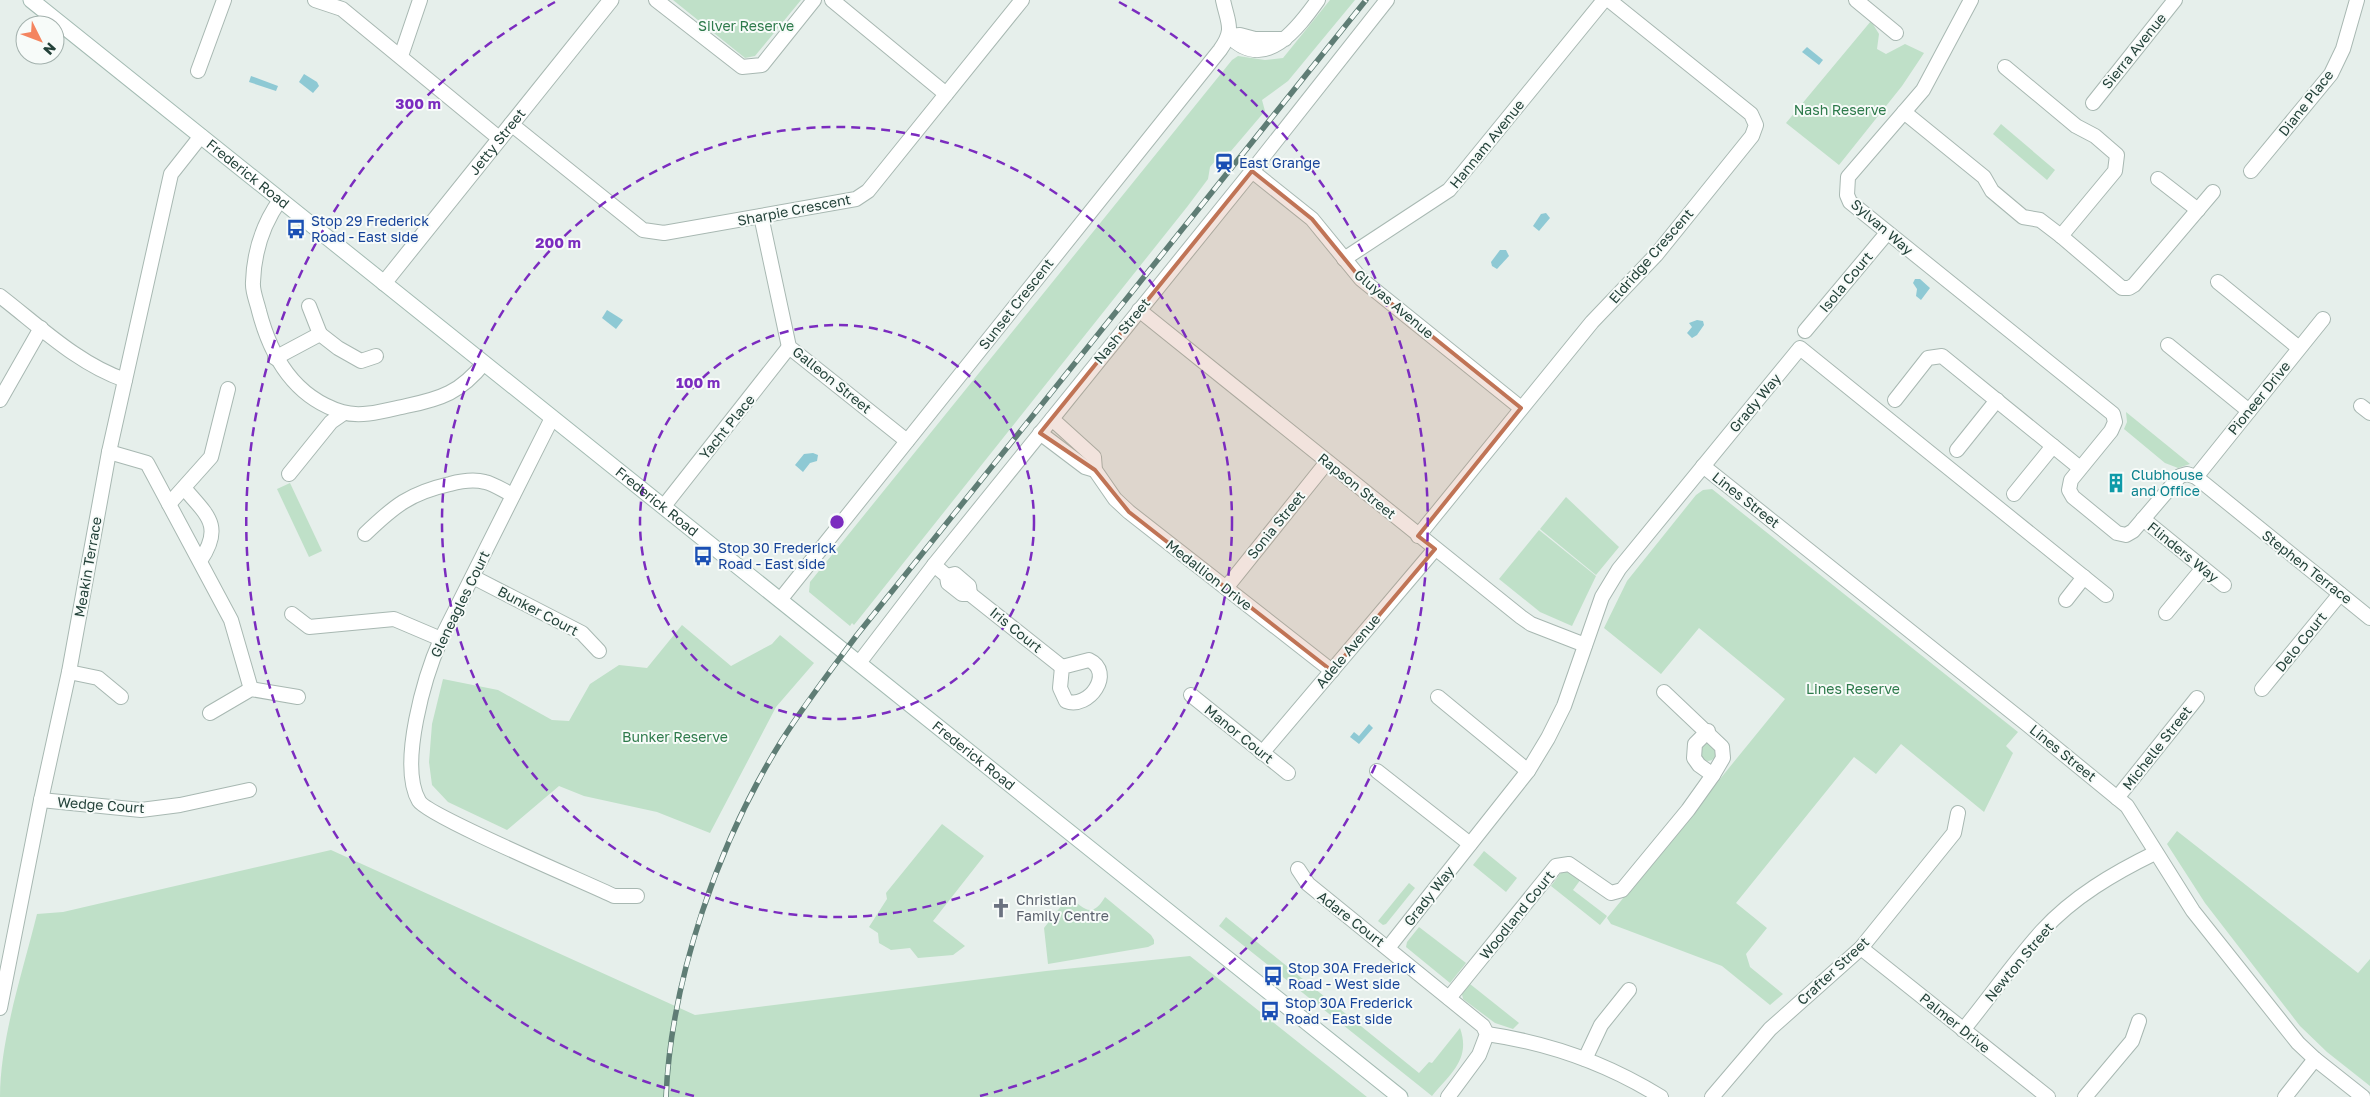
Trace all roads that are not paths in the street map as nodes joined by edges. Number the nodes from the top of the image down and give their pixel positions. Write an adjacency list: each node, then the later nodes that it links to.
1 (31, 0): 30 (main road, Frederick Road)
2 (224, 0): 25 (street)
3 (315, 0): 23 (street)
4 (420, 0): 23 (street)
5 (611, 0): 29 (main road, Jetty Street)
6 (656, 0): 7 (street)
7 (814, 0)
8 (832, 0): 26 (street)
9 (1022, 0): 26 (street, Sharpie Crescent)
10 (1223, 0): 22 (street)
11 (1318, 0): 22 (street)
12 (1386, 0): 32 (street, Nash Street)
13 (1604, 0): 41 (street, Hannam Avenue)
14 (1609, 0): 62 (street, Eldridge Crescent)
15 (1856, 0): 21 (street)
16 (1971, 0): 28 (street, Sylvan Way)
17 (2175, 0): 27 (street, Sierra Avenue)
18 (2357, 0): 33 (street, Diane Place)
19 (2362, 0): 20 (street)
20 (2370, 2)
21 (1896, 33)
22 (1229, 36): 68 (street, Sunset Crescent)
23 (401, 56): 31 (street)
24 (2005, 67): 40 (street)
25 (198, 71)
26 (946, 94): 38 (street, Sharpie Crescent)
27 (2093, 103)
28 (1904, 112): 39 (street, Sylvan Way); 40 (street)
29 (512, 124): 31 (main road, Jetty Street); 38 (street, Sharpie Crescent)
30 (200, 136): 36 (main road, Frederick Road); 57 (street, Meakin Terrace)
31 (500, 139): 43 (main road, Jetty Street)
32 (1252, 171): 41 (street, Gluyas Avenue); 46 (street, Nash Street)
33 (2251, 171)
34 (2158, 179): 37 (street)
35 (2213, 192): 37 (street)
36 (280, 200): 43 (main road, Frederick Road); 55 (street)
37 (2198, 210): 40 (street)
38 (761, 216): 52 (street, Galleon Street)
39 (1887, 233): 49 (street, Isola Court); 74 (street, Sylvan Way)
40 (2061, 236)
41 (1344, 259): 62 (street, Gluyas Avenue)
42 (2218, 282): 53 (street)
43 (384, 283): 56 (main road, Frederick Road)
44 (0, 296): 48 (street)
45 (310, 306): 50 (street)
46 (1139, 310): 66 (street, Nash Street); 72 (street, Rapson Street)
47 (2323, 319): 53 (street, Pioneer Drive)
48 (41, 328): 57 (street); 59 (street)
49 (1805, 331)
50 (320, 334): 54 (street); 55 (street)
51 (2168, 345): 63 (street)
52 (789, 347): 68 (street, Galleon Street); 82 (street, Yacht Place)
53 (2299, 348): 63 (street, Pioneer Drive)
54 (376, 356)
55 (275, 358): 64 (street)
56 (484, 364): 64 (street); 65 (main road, Frederick Road)
57 (125, 380): 71 (street, Meakin Terrace)
58 (228, 389): 78 (street)
59 (0, 400)
60 (1894, 400): 61 (street)
61 (1997, 400): 69 (street); 70 (street)
62 (1521, 408): 85 (street, Eldridge Crescent)
63 (2250, 411): 77 (street, Pioneer Drive)
64 (344, 413): 76 (street)
65 (552, 418): 80 (street, Gleneagles Court); 82 (main road, Frederick Road)
66 (1052, 419): 67 (street, Nash Street); 75 (street, Medallion Drive)
67 (1040, 432): 75 (street, Medallion Drive); 88 (street, Nash Street)
68 (907, 441): 96 (street, Sunset Crescent)
69 (2053, 446): 74 (street); 79 (street)
70 (1957, 450)
71 (109, 452): 81 (street); 107 (street, Meakin Terrace)
72 (1327, 462): 85 (street, Rapson Street); 93 (street, Sonia Street)
73 (1702, 466): 91 (street, Grady Way); 102 (street, Grady Way); 124 (street, Lines Street)
74 (2080, 468): 83 (street)
75 (1095, 470): 93 (street, Medallion Drive)
76 (289, 474)
77 (2196, 477): 83 (street); 94 (street, Stephen Terrace)
78 (184, 488): 81 (street); 87 (street)
79 (2014, 494)
80 (513, 495): 84 (street); 90 (street, Gleneagles Court)
81 (170, 504): 87 (street)
82 (664, 506): 96 (main road, Frederick Road)
83 (2143, 519): 89 (street, Flinders Way)
84 (365, 534)
85 (1418, 536): 86 (street, Rapson Street)
86 (1435, 549): 102 (street, Rapson Street); 106 (street, Adele Avenue)
87 (200, 561): 108 (street)
88 (934, 565): 104 (street, Nash Street); 105 (street, Iris Court)
89 (2203, 568): 92 (street, Flinders Way); 98 (street)
90 (474, 577): 101 (street, Gleneagles Court); 103 (street, Bunker Court)
91 (2084, 577): 95 (street, Grady Way); 97 (street)
92 (2224, 585)
93 (1226, 588): 106 (street, Medallion Drive)
94 (2340, 594): 100 (street, Stephen Terrace); 109 (street, Delo Court)
95 (2106, 595)
96 (780, 600): 104 (main road, Frederick Road)
97 (2066, 600)
98 (2166, 613)
99 (292, 614): 101 (street)
100 (2370, 618)
101 (440, 639): 130 (street, Gleneagles Court)
102 (1585, 645): 120 (street, Grady Way)
103 (599, 651)
104 (859, 663): 141 (main road, Frederick Road)
105 (1062, 667)
106 (1332, 671): 118 (street, Adele Avenue)
107 (69, 672): 113 (street); 125 (street, Meakin Terrace)
108 (251, 688): 114 (street); 116 (street)
109 (2262, 690)
110 (1664, 692): 117 (street, Woodland Court)
111 (1191, 695): 118 (street, Manor Court)
112 (1438, 697): 120 (street)
113 (121, 698)
114 (298, 698)
115 (2197, 698): 124 (street, Michelle Street)
116 (210, 713)
117 (1708, 731): 122 (street, Woodland Court); 122 (street)
118 (1262, 753): 121 (street, Manor Court)
119 (1377, 770): 127 (street)
120 (1528, 771): 127 (street, Grady Way)
121 (1288, 773)
122 (1713, 774): 134 (street, Woodland Court)
123 (249, 790): 125 (street, Wedge Court)
124 (2118, 798): 128 (street, Lines Street)
125 (41, 800): 135 (street, Meakin Terrace)
126 (1958, 813): 132 (street, Crafter Street)
127 (1470, 844): 131 (street, Grady Way)
128 (2155, 853): 137 (street, Newton Street); 140 (street, Lines Street)
129 (1298, 869): 131 (street, Adare Court)
130 (637, 896)
131 (1388, 948): 134 (street, Adare Court)
132 (1861, 948): 137 (street, Palmer Drive); 144 (street, Crafter Street)
133 (1629, 990): 139 (street)
134 (1449, 998): 138 (street, Adare Court)
135 (0, 1008)
136 (2139, 1021): 146 (street)
137 (1963, 1030): 145 (street, Palmer Drive)
138 (1487, 1034): 139 (street); 142 (street)
139 (1585, 1058): 143 (street)
140 (2315, 1059): 147 (street); 148 (street, Lines Street)
141 (1400, 1097)
142 (1448, 1097)
143 (1661, 1097)
144 (1712, 1097)
145 (2048, 1097)
146 (2085, 1097)
147 (2285, 1097)
148 (2363, 1097)

